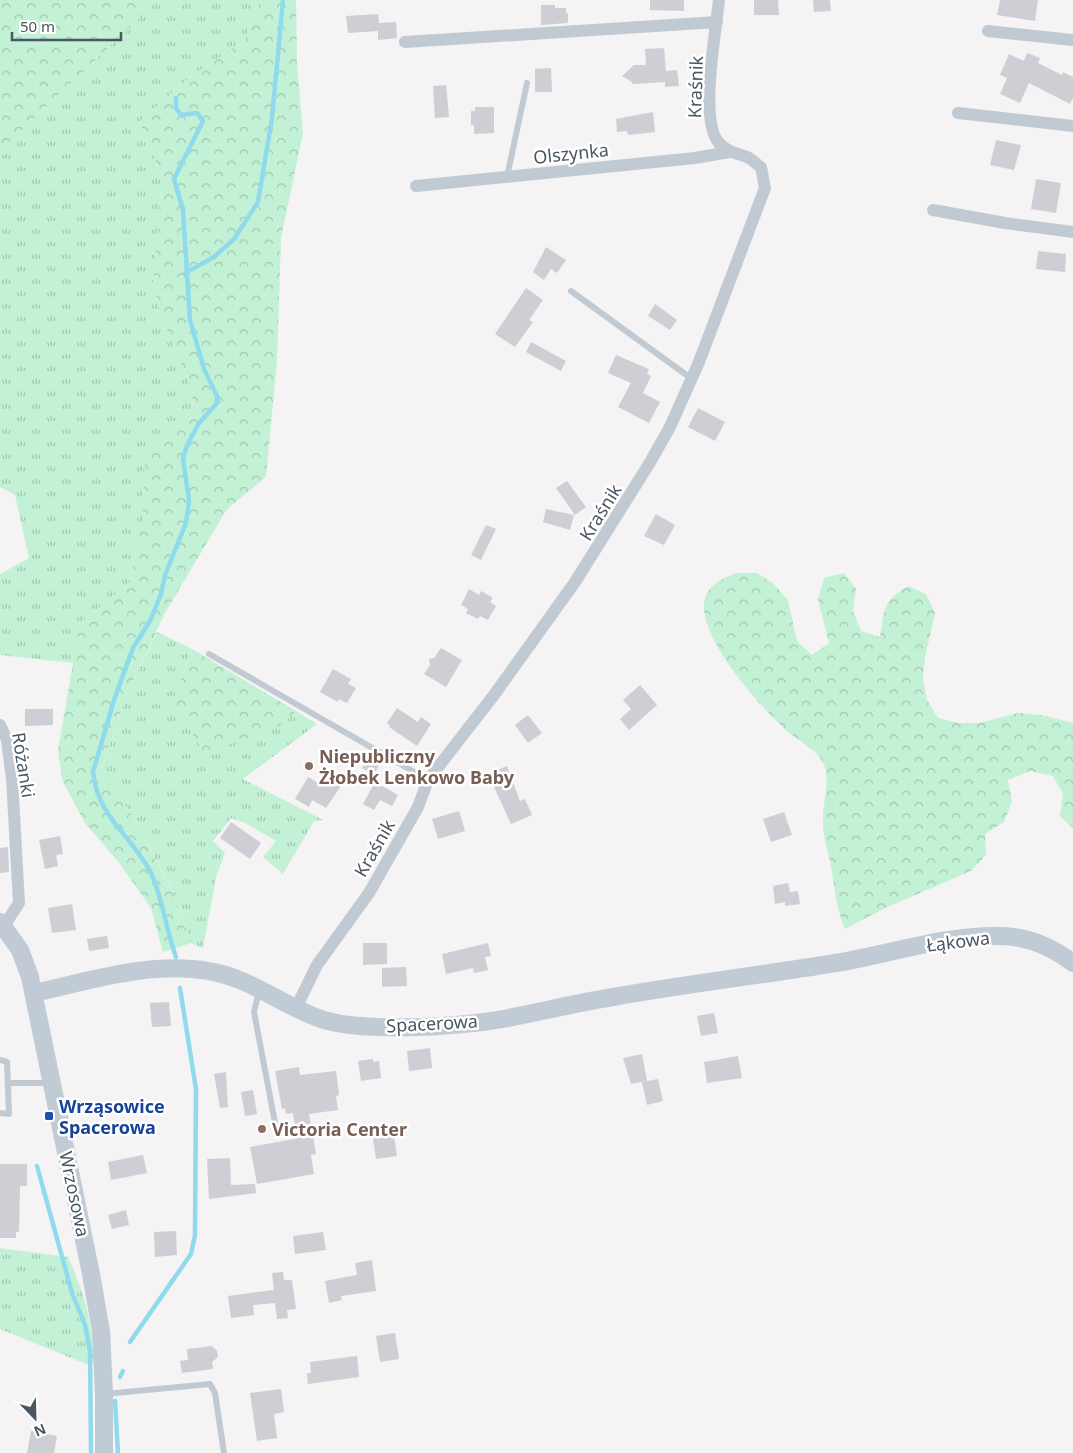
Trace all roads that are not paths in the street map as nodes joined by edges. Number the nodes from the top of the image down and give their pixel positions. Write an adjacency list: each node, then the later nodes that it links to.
1 (720, 0): 2 (street, Kraśnik)
2 (717, 22): 5 (street); 9 (street, Kraśnik)
3 (988, 31): 4 (street)
4 (1073, 40)
5 (405, 42)
6 (528, 83): 10 (lane)
7 (958, 113): 8 (street)
8 (1073, 126)
9 (729, 152): 10 (street, Olszynka); 15 (street, Kraśnik)
10 (507, 177): 11 (street, Olszynka)
11 (416, 186)
12 (933, 210): 13 (street)
13 (1073, 232)
14 (571, 291): 15 (lane)
15 (692, 379): 18 (street, Kraśnik)
16 (209, 654): 18 (lane)
17 (0, 725): 19 (street, Różanki)
18 (428, 780): 24 (street, Kraśnik)
19 (2, 924): 23 (street, Wrzosowa)
20 (838, 963): 21 (street, Łąkowa); 24 (street, Spacerowa)
21 (1073, 963)
22 (260, 990): 23 (street, Spacerowa); 24 (street, Spacerowa); 29 (lane)
23 (34, 993): 27 (street, Wrzosowa)
24 (296, 1008)
25 (0, 1060): 26 (lane)
26 (9, 1083): 27 (lane); 28 (lane)
27 (53, 1083): 30 (street, Wrzosowa)
28 (0, 1113)
29 (276, 1128)
30 (104, 1394): 31 (street, Wrzosowa); 32 (lane)
31 (103, 1451)
32 (224, 1453)

